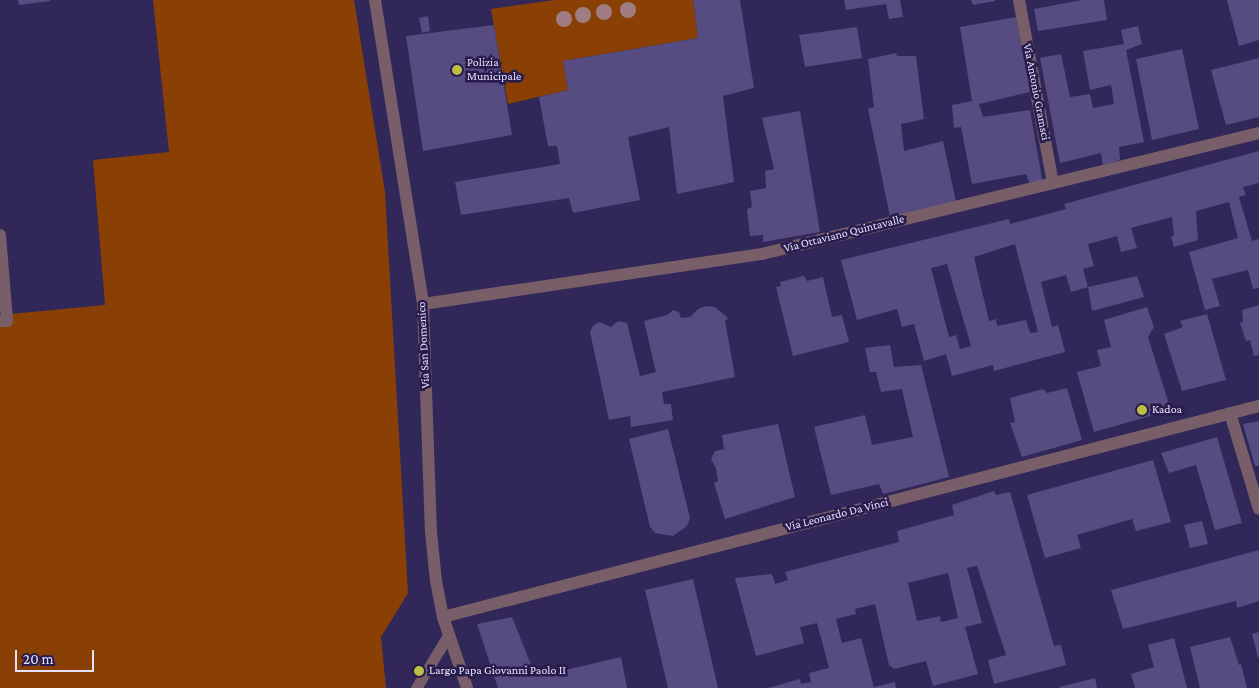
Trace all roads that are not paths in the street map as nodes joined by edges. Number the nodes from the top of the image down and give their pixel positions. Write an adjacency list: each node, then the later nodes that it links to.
1 (376, 0): 6 (street, Via San Domenico)
2 (1018, 0): 4 (street, Via Antonio Gramsci)
3 (1259, 133): 4 (street, Via Ottaviano Quintavalle)
4 (1054, 183): 6 (street, Via Ottaviano Quintavalle)
5 (0, 235): 7 (street)
6 (423, 304): 11 (street, Via San Domenico)
7 (0, 321)
8 (1259, 406): 9 (street, Via Leonardo Da Vinci)
9 (1230, 413): 10 (street); 11 (street, Via Leonardo Da Vinci)
10 (1259, 509)
11 (443, 617): 12 (street, Via San Domenico)
12 (449, 634): 13 (lane); 14 (street, Via San Domenico)
13 (416, 688)
14 (466, 688)

